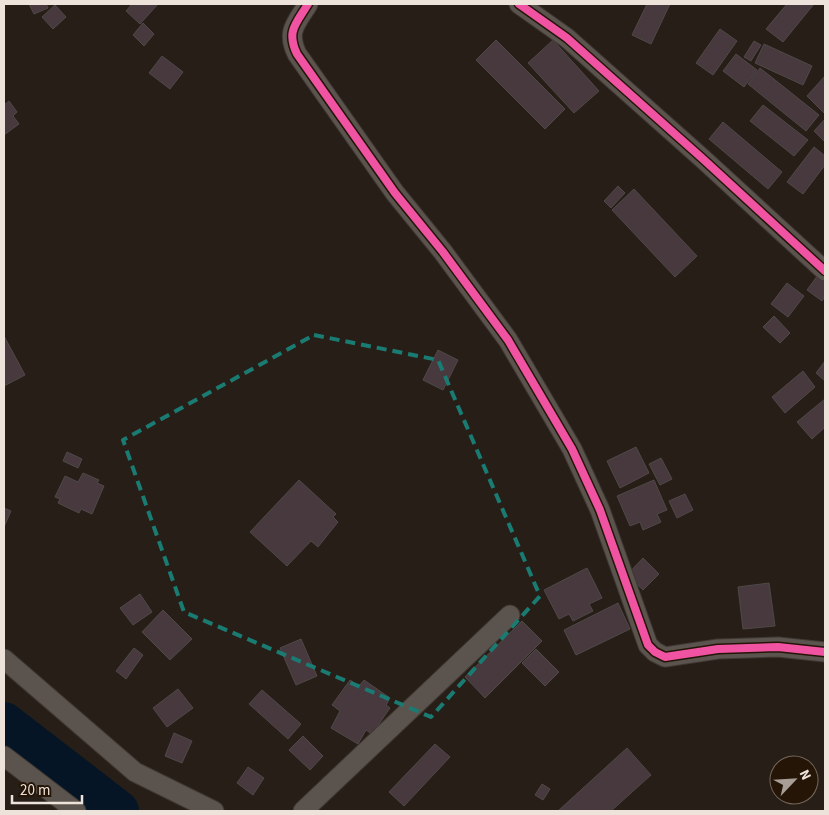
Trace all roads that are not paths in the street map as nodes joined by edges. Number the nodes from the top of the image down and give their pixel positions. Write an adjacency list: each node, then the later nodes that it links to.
1 (308, 4): 5 (street)
2 (519, 4): 3 (street)
3 (825, 271)
4 (510, 615): 10 (street)
5 (825, 652)
6 (4, 659): 9 (street)
7 (4, 756): 8 (street)
8 (76, 811)
9 (214, 811)
10 (303, 811)

